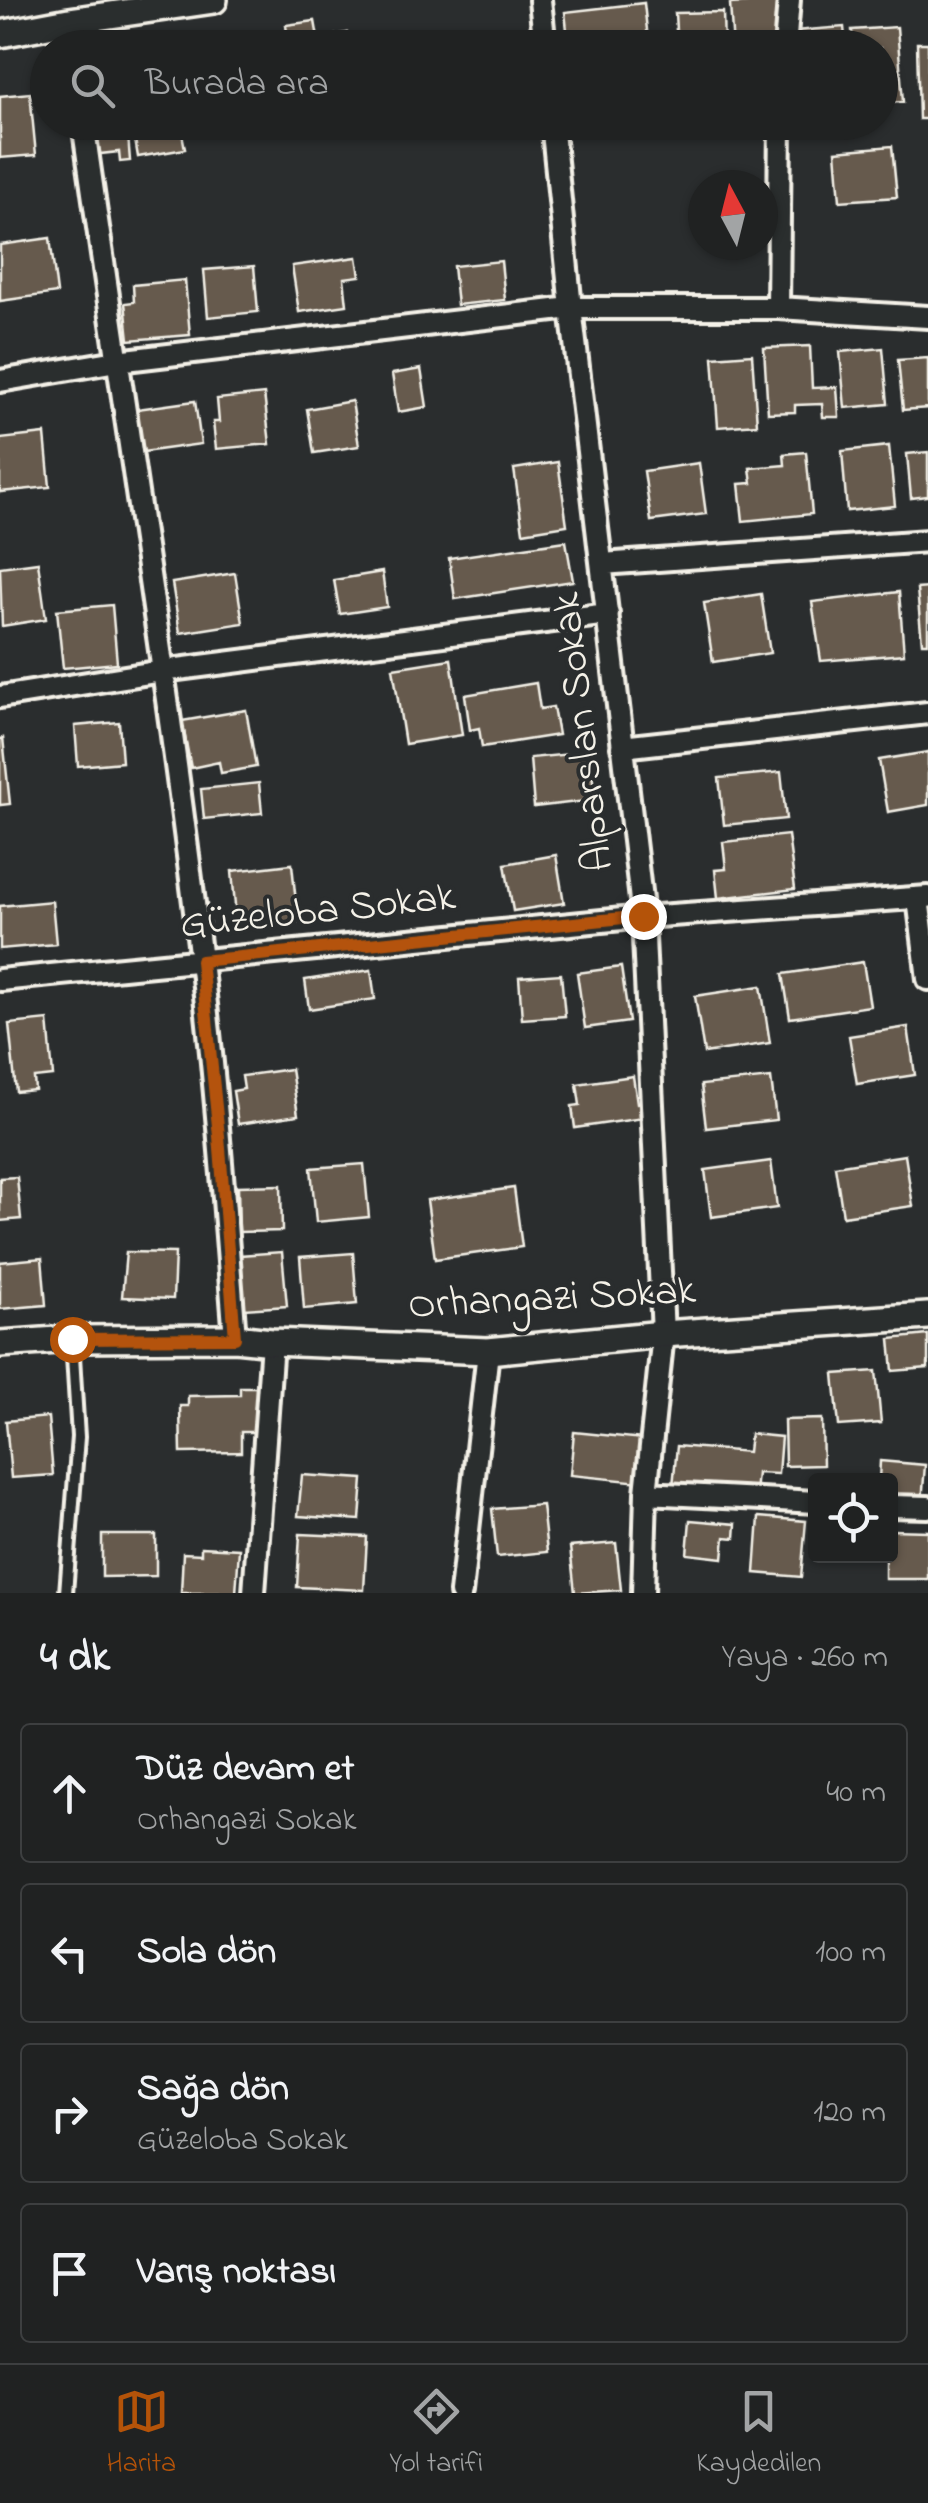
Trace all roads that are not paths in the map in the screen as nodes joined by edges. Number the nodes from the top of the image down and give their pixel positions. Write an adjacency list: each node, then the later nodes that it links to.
1 (214, 0): 4 (street)
2 (540, 0): 6 (street)
3 (789, 0): 7 (street)
4 (69, 21): 5 (street); 8 (street)
5 (70, 30)
6 (542, 30)
7 (786, 30)
8 (0, 34)
9 (86, 140): 15 (street)
10 (554, 140): 12 (street, Alparslan Sokak)
11 (780, 140): 13 (street)
12 (571, 308): 13 (street); 15 (street); 18 (street, Alparslan Sokak)
13 (778, 308): 14 (street)
14 (928, 317)
15 (117, 361): 16 (street); 20 (street)
16 (0, 381)
17 (928, 541): 18 (street)
18 (602, 564): 19 (street, Alparslan Sokak)
19 (608, 614): 20 (street); 23 (street, Alparslan Sokak)
20 (162, 671): 21 (street); 26 (street)
21 (0, 697)
22 (928, 713): 23 (street)
23 (622, 747): 25 (street, Alparslan Sokak)
24 (923, 897): 25 (street, Güzeloba Sokak); 27 (street)
25 (643, 916): 26 (street, Güzeloba Sokak); 30 (street, Alparslan Sokak)
26 (201, 961): 28 (street, Güzeloba Sokak); 31 (street)
27 (928, 978)
28 (0, 980)
29 (928, 1316): 30 (street, Orhangazi Sokak)
30 (663, 1334): 35 (street, Orhangazi Sokak); 36 (street, Alparslan Sokak)
31 (235, 1338): 32 (street, Orhangazi Sokak); 33 (street, Orhangazi Sokak)
32 (72, 1339): 34 (street, Orhangazi Sokak); 40 (lane)
33 (272, 1342): 35 (street, Orhangazi Sokak); 41 (street)
34 (0, 1344)
35 (488, 1351): 42 (street)
36 (646, 1494): 37 (street); 43 (street, Alparslan Sokak)
37 (808, 1502)
38 (898, 1506): 39 (street)
39 (928, 1508)
40 (66, 1593)
41 (254, 1593)
42 (462, 1593)
43 (643, 1593)

